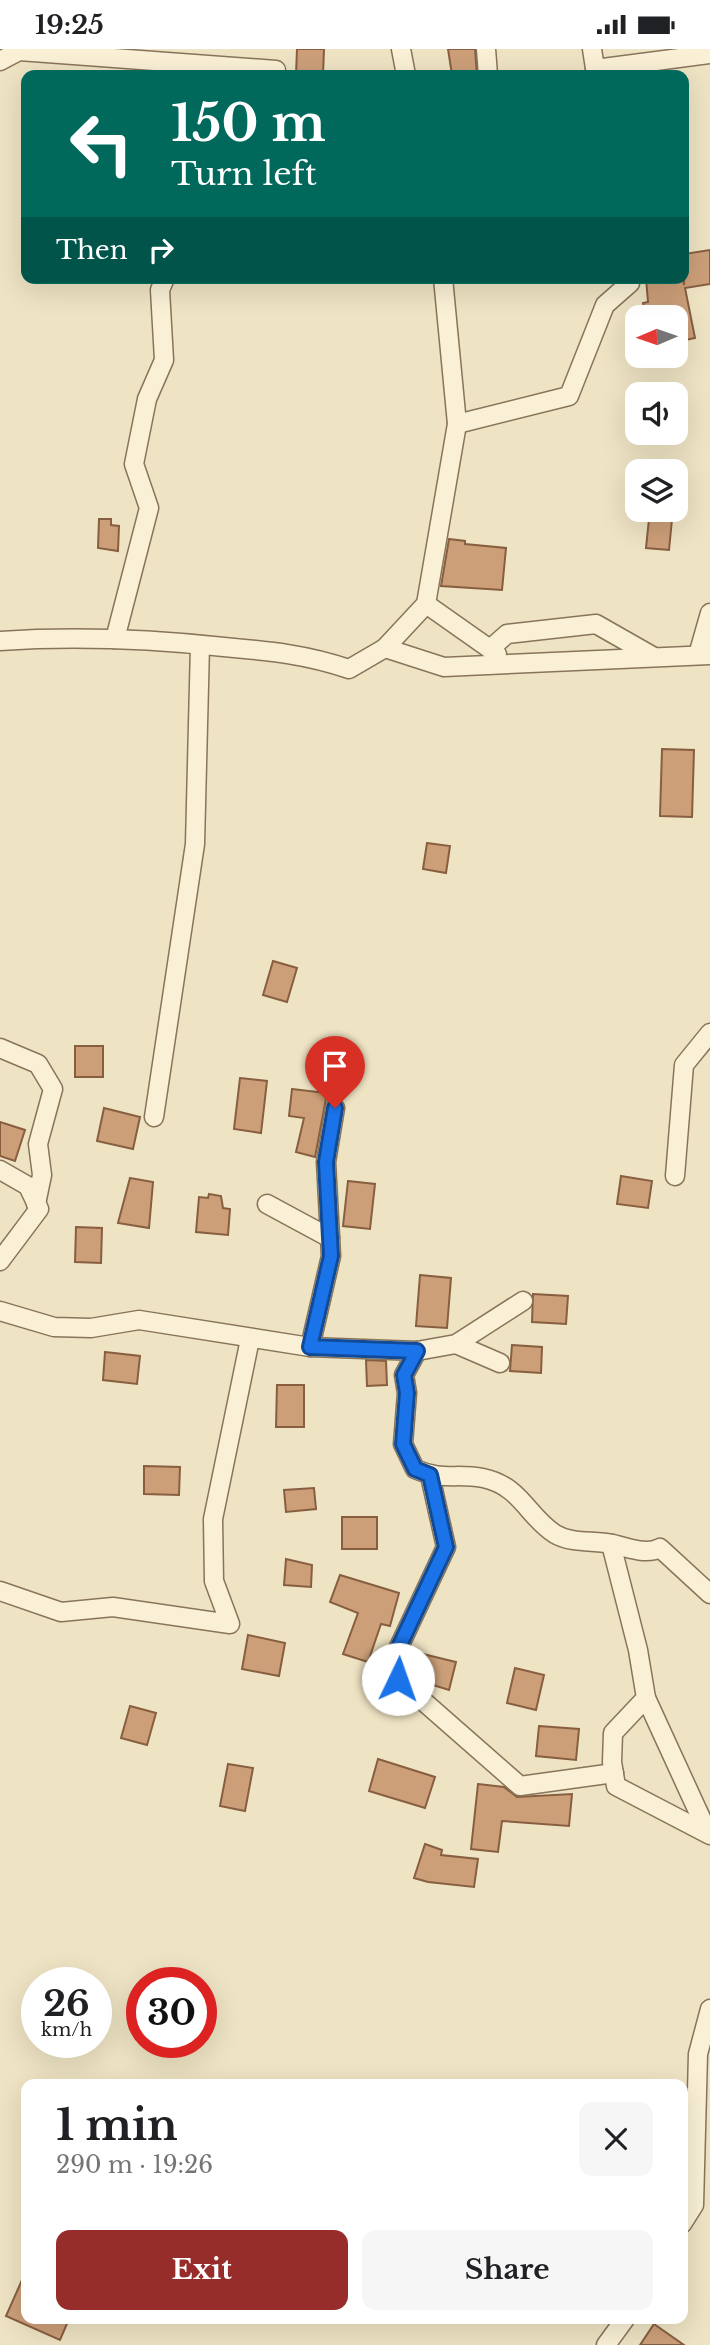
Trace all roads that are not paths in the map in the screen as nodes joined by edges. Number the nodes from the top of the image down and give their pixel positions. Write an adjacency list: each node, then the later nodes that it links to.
1 (401, 49): 8 (street)
2 (486, 49): 9 (street)
3 (592, 49): 10 (street)
4 (710, 54): 11 (street)
5 (0, 61): 6 (street)
6 (167, 69): 7 (street)
7 (276, 70)
8 (405, 70)
9 (488, 70)
10 (596, 70)
11 (609, 70)
12 (162, 284): 18 (street)
13 (444, 284): 15 (street)
14 (629, 284): 15 (street)
15 (457, 424): 16 (street)
16 (426, 604): 21 (street); 22 (street)
17 (710, 614): 23 (street)
18 (115, 639): 19 (street); 20 (street)
19 (0, 641)
20 (200, 645): 21 (street); 29 (street)
21 (384, 648): 25 (street)
22 (490, 649): 24 (street); 25 (street)
23 (704, 655): 24 (street)
24 (655, 657): 25 (street)
25 (511, 664)
26 (710, 1033): 31 (street)
27 (0, 1048): 32 (street)
28 (335, 1108): 34 (street)
29 (154, 1117)
30 (0, 1170): 32 (street)
31 (675, 1176)
32 (36, 1204): 35 (street)
33 (267, 1204): 34 (street)
34 (330, 1238): 40 (street)
35 (0, 1261)
36 (523, 1301): 39 (street)
37 (0, 1311): 38 (street)
38 (250, 1339): 40 (street); 45 (street)
39 (456, 1343): 41 (street); 42 (street)
40 (310, 1347): 41 (street)
41 (417, 1351): 43 (street)
42 (500, 1363)
43 (430, 1475): 44 (street); 48 (street)
44 (611, 1544): 46 (street); 47 (street)
45 (0, 1591)
46 (710, 1594)
47 (646, 1698): 48 (street); 49 (street)
48 (614, 1773): 49 (street)
49 (708, 1833)
50 (710, 2008): 51 (street)
51 (688, 2214)
52 (621, 2324): 53 (street)
53 (606, 2345)

